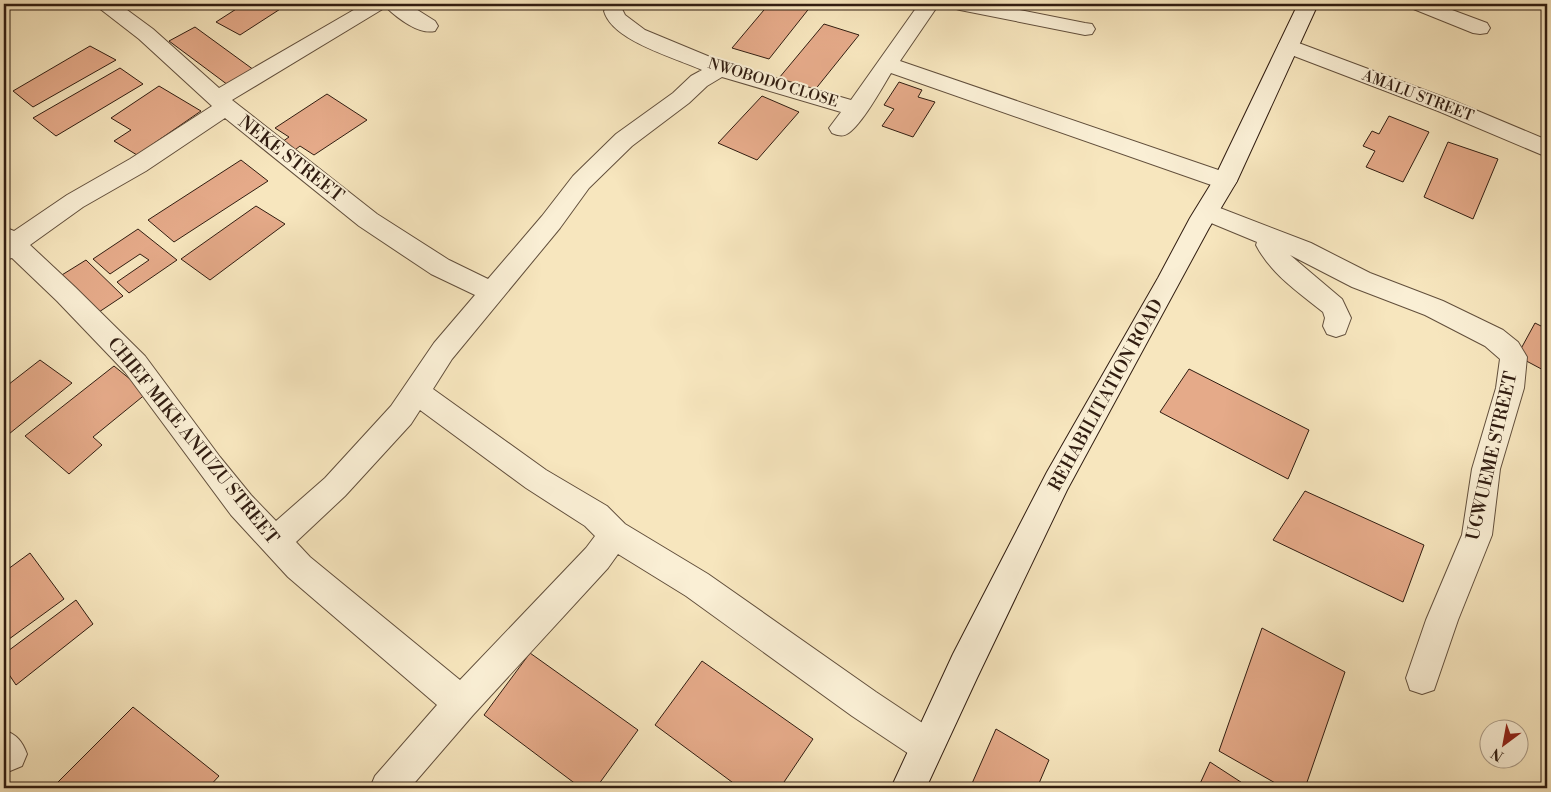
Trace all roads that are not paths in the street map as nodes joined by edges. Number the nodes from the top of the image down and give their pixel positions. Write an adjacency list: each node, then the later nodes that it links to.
1 (106, 4): 16 (street, NEKE STREET)
2 (378, 4): 16 (street)
3 (394, 4): 10 (street)
4 (929, 4): 14 (street, NWOBODO CLOSE)
5 (960, 4): 12 (street)
6 (1308, 4): 13 (street, REHABILITATION ROAD)
7 (1418, 4): 8 (street)
8 (1447, 7): 11 (street)
9 (614, 11): 15 (street, NWOBODO CLOSE)
10 (428, 26)
11 (1480, 28)
12 (1085, 29)
13 (1288, 46): 19 (street, AMALU STREET); 20 (street, REHABILITATION ROAD)
14 (887, 64): 17 (street, NWOBODO CLOSE); 20 (street)
15 (720, 69): 17 (street, NWOBODO CLOSE); 24 (street)
16 (221, 103): 23 (street); 24 (street, NEKE STREET)
17 (857, 109): 18 (street, NWOBODO CLOSE)
18 (840, 128)
19 (1547, 149)
20 (1225, 181): 21 (street, REHABILITATION ROAD)
21 (1207, 212): 22 (street, UGWUEME STREET); 31 (street, REHABILITATION ROAD)
22 (1272, 239): 25 (street); 29 (street, UGWUEME STREET)
23 (7, 244): 28 (street, CHIEF MIKE ANIUZU STREET)
24 (492, 292): 26 (street)
25 (1336, 326)
26 (416, 392): 27 (street); 28 (street)
27 (614, 534): 30 (street); 31 (street)
28 (275, 541): 30 (street, CHIEF MIKE ANIUZU STREET)
29 (1422, 678)
30 (461, 703): 32 (street)
31 (927, 746): 33 (street, REHABILITATION ROAD)
32 (387, 788)
33 (908, 788)

